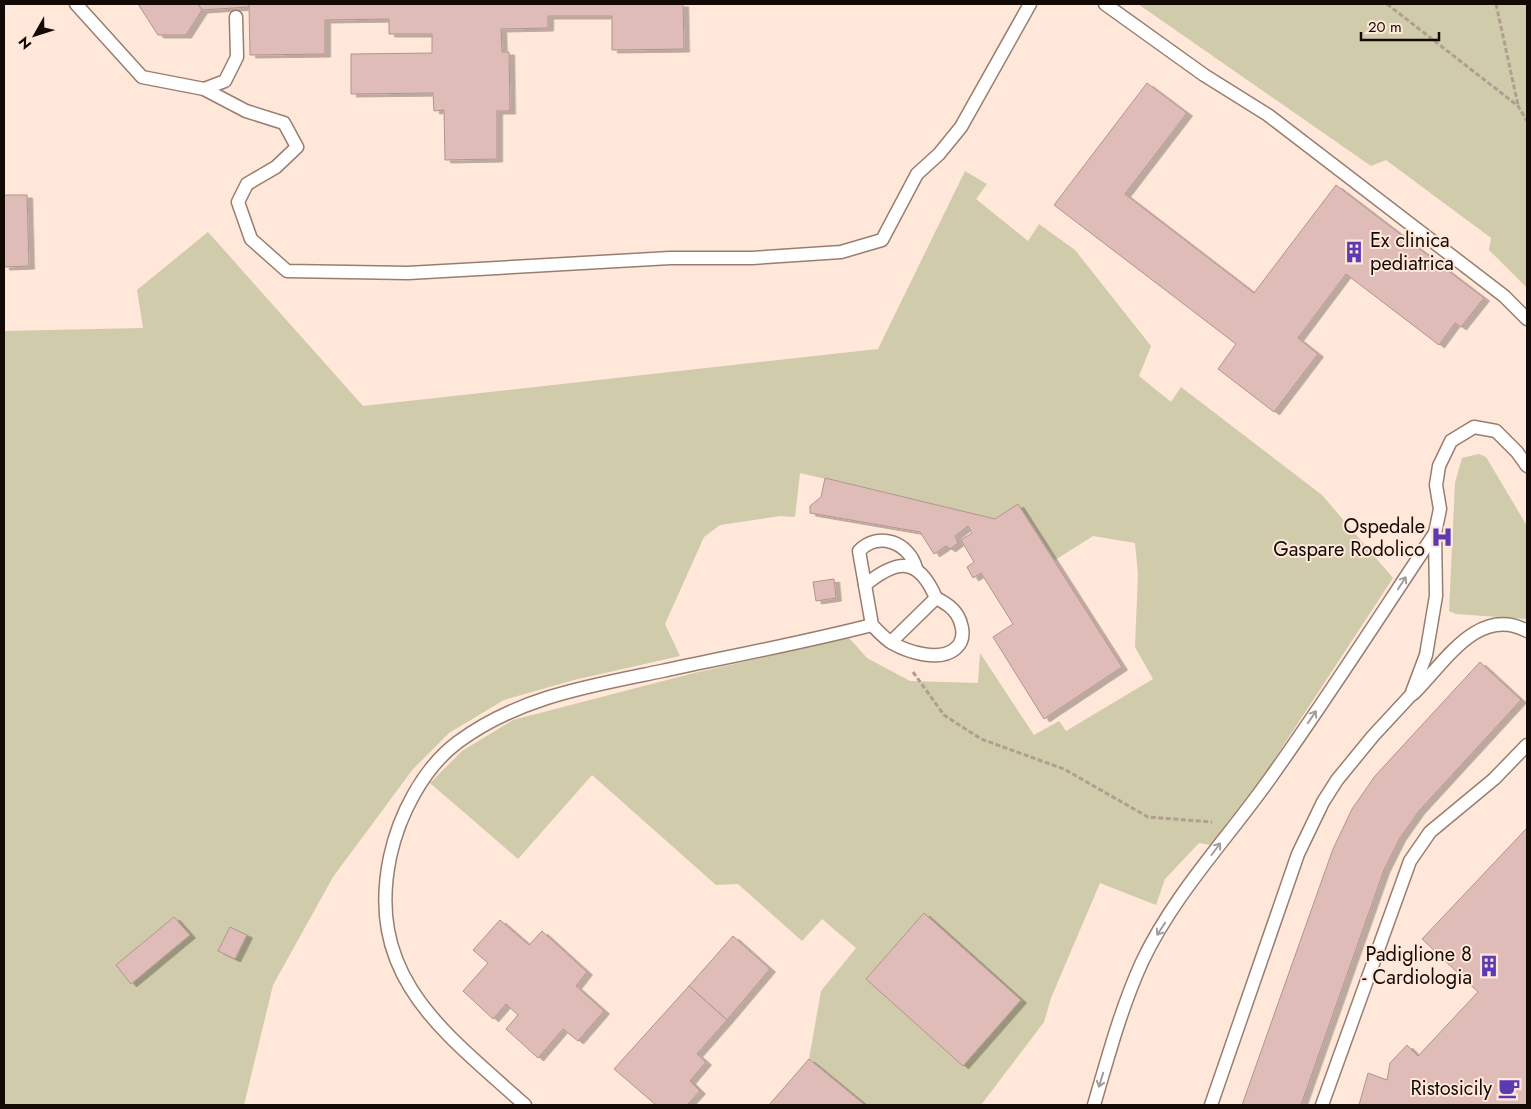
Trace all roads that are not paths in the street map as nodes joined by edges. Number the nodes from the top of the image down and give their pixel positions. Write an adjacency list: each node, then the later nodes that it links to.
1 (76, 4): 5 (lane)
2 (1030, 4): 5 (lane)
3 (1106, 4): 6 (lane)
4 (236, 16): 5 (lane)
5 (204, 89)
6 (1527, 319)
7 (1527, 466): 8 (lane)
8 (1435, 532): 15 (lane); 21 (lane)
9 (916, 568): 10 (lane); 10 (lane); 11 (lane)
10 (865, 585): 12 (lane)
11 (936, 598): 14 (lane); 14 (lane)
12 (872, 625): 14 (lane); 20 (lane)
13 (1527, 631): 16 (lane)
14 (891, 642)
15 (1429, 642): 16 (lane); 17 (lane)
16 (1452, 651): 17 (lane)
17 (1411, 696): 22 (lane)
18 (1527, 744): 19 (lane)
19 (1334, 1074): 23 (lane); 24 (lane)
20 (525, 1105)
21 (1094, 1105)
22 (1211, 1105)
23 (1322, 1105)
24 (1329, 1105)

